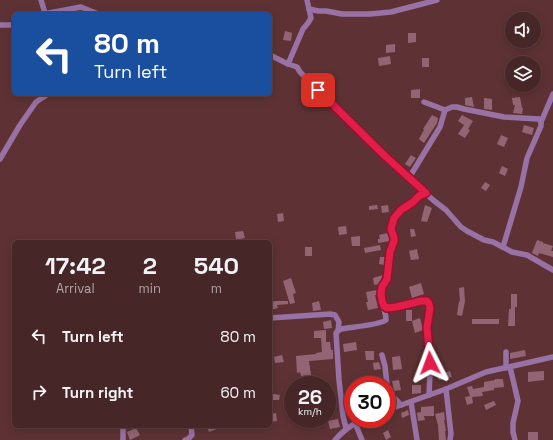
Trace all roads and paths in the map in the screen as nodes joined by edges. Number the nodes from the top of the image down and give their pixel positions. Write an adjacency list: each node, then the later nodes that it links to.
1 (41, 0): 5 (street)
2 (307, 0): 4 (street)
3 (437, 0): 8 (street)
4 (310, 8): 8 (street); 9 (street)
5 (44, 12)
6 (55, 12): 7 (street)
7 (93, 12)
8 (318, 12): 9 (street)
9 (311, 18): 13 (street)
10 (0, 25): 11 (street)
11 (12, 25)
12 (272, 56): 13 (street)
13 (288, 64): 20 (street)
14 (553, 94): 18 (street)
15 (45, 96): 19 (street)
16 (424, 102): 17 (street)
17 (445, 110): 18 (street); 20 (street)
18 (542, 122): 22 (street)
19 (0, 159)
20 (408, 178): 21 (street)
21 (426, 193): 22 (street); 24 (street)
22 (504, 247): 23 (street)
23 (553, 270)
24 (384, 306): 26 (street); 32 (street)
25 (272, 318): 26 (street)
26 (338, 331): 36 (street)
27 (506, 352): 30 (street)
28 (382, 355): 34 (street)
29 (553, 357): 30 (street)
30 (508, 367): 31 (street); 47 (street)
31 (446, 389): 32 (street); 46 (street)
32 (428, 395): 33 (street)
33 (411, 402): 34 (street); 45 (street)
34 (401, 405): 35 (street)
35 (396, 407)
36 (344, 420)
37 (123, 428): 41 (street)
38 (192, 428): 42 (street)
39 (346, 428): 43 (street)
40 (358, 428): 44 (street)
41 (122, 440)
42 (185, 440)
43 (335, 440)
44 (362, 440)
45 (417, 440)
46 (450, 440)
47 (515, 440)

